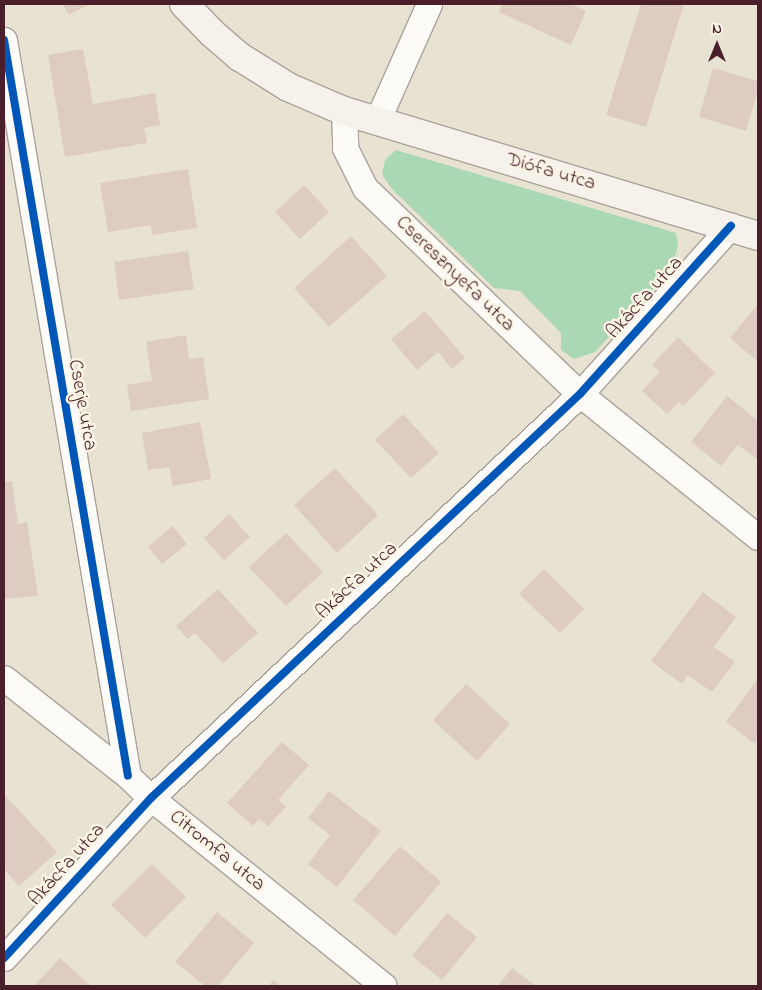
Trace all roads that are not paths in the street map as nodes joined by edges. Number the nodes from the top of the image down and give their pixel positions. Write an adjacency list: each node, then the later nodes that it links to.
1 (184, 4): 4 (street)
2 (428, 4): 5 (street)
3 (4, 40): 11 (street, Cserje utca)
4 (344, 111): 5 (street, Diófa utca); 8 (street, Cseresznyefa utca)
5 (376, 121): 6 (street, Diófa utca)
6 (731, 226): 7 (street, Diófa utca); 8 (street, Akácfa utca)
7 (758, 236)
8 (580, 394): 9 (street, Cseresznyefa utca); 12 (street, Akácfa utca)
9 (758, 536)
10 (4, 678): 11 (street, Citromfa utca)
11 (128, 776): 12 (street, Citromfa utca)
12 (151, 798): 13 (street, Akácfa utca); 14 (street, Citromfa utca)
13 (4, 958)
14 (384, 986)

